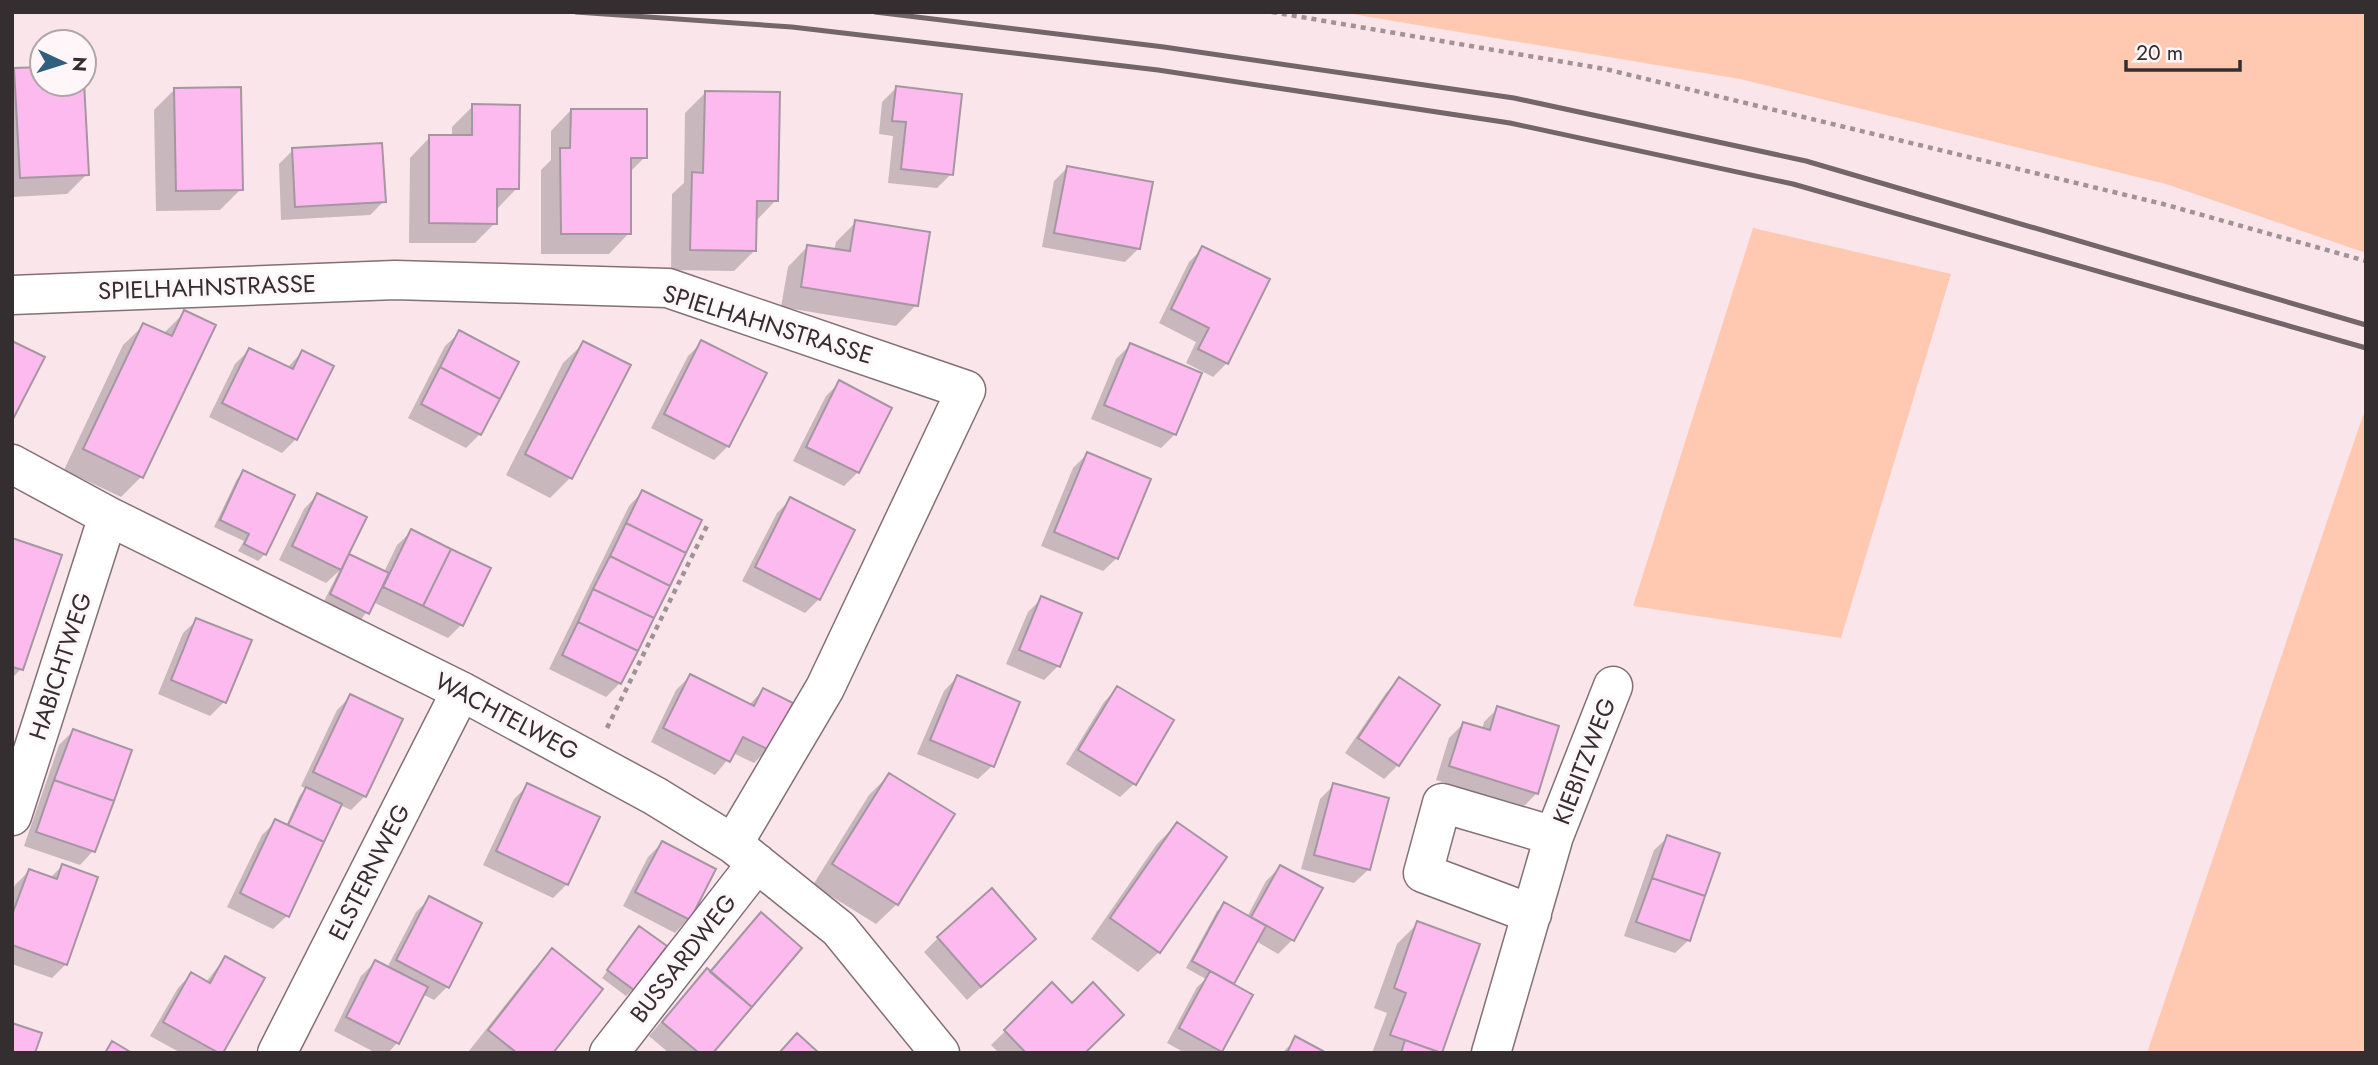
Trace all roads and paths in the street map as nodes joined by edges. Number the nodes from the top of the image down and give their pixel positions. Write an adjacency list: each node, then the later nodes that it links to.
1 (1272, 12): 2 (path)
2 (2366, 261)
3 (12, 295): 12 (street, SPIELHAHNSTRASSE)
4 (12, 464): 5 (street, WACHTELWEG)
5 (108, 516): 8 (street, WACHTELWEG); 10 (street, HABICHTWEG)
6 (709, 522): 9 (path)
7 (1613, 686): 11 (street, KIEBITZWEG)
8 (461, 691): 9 (street, WACHTELWEG); 14 (street, ELSTERNWEG)
9 (591, 761): 12 (street, WACHTELWEG)
10 (12, 816)
11 (1554, 836): 13 (street, KIEBITZWEG); 13 (street, KIEBITZWEG)
12 (745, 853): 15 (street, BUSSARDWEG); 16 (street, WACHTELWEG)
13 (1532, 914): 17 (street, KIEBITZWEG)
14 (277, 1053)
15 (609, 1053)
16 (940, 1053)
17 (1491, 1053)

